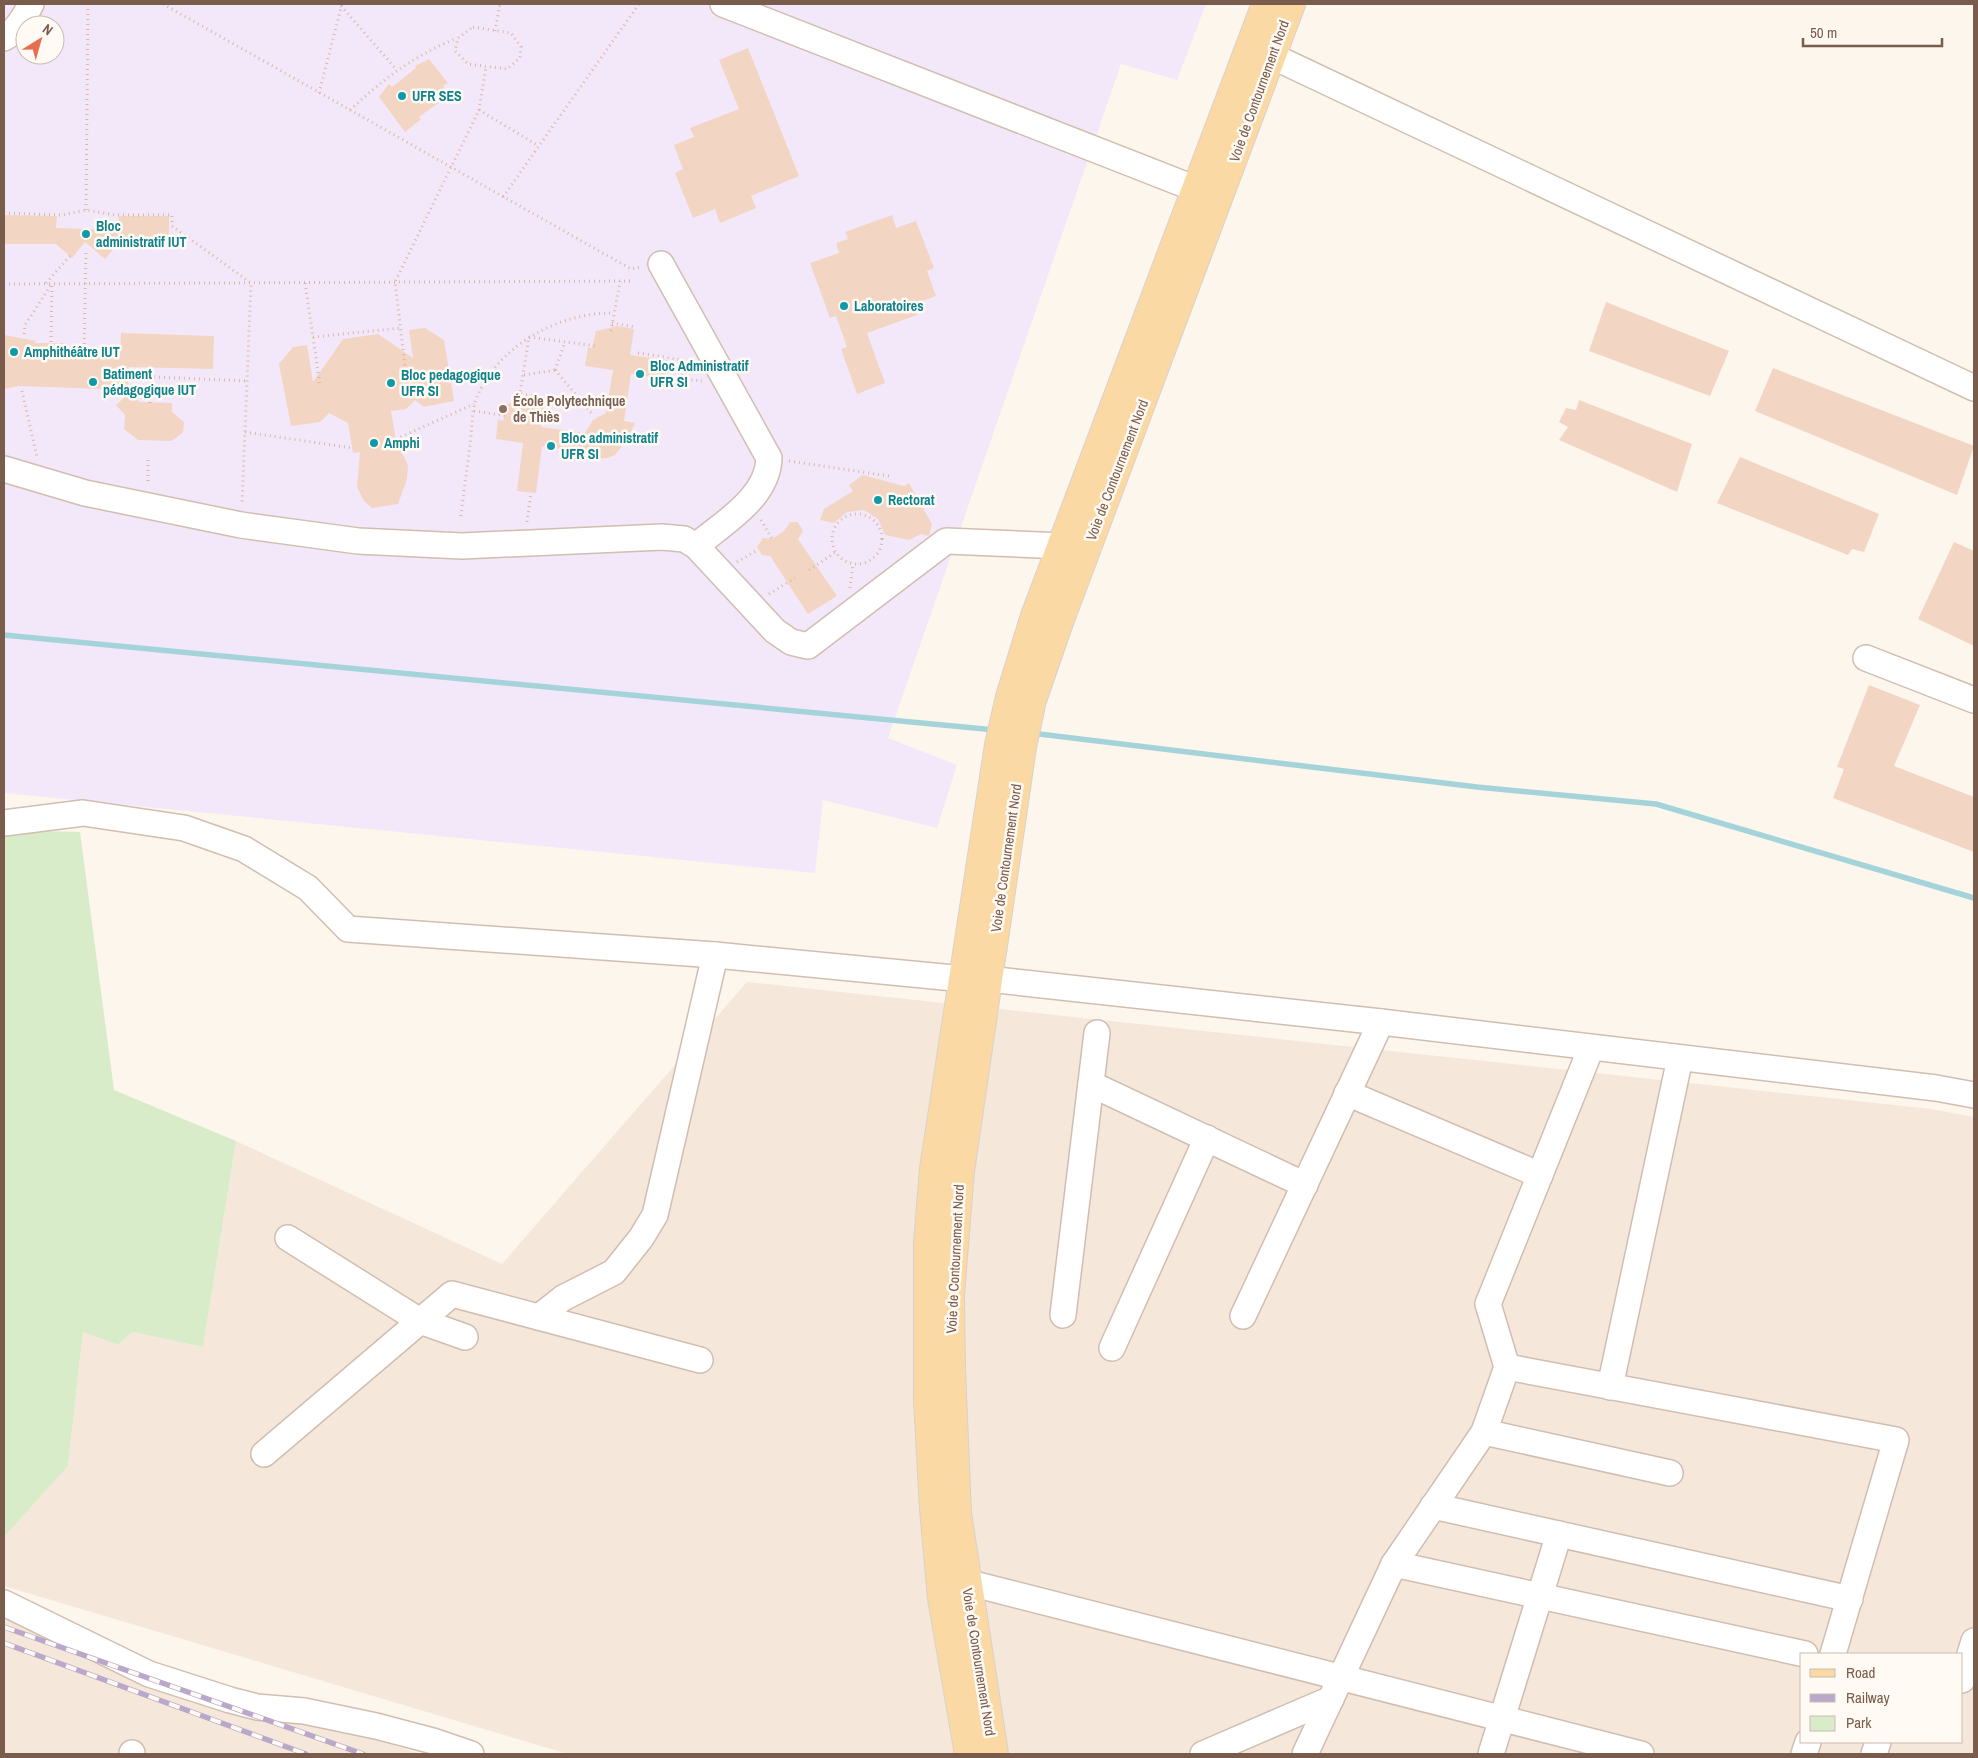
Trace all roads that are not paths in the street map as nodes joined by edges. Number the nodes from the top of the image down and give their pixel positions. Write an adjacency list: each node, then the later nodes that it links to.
1 (31, 4): 6 (street)
2 (723, 4): 5 (street)
3 (1266, 4): 7 (main road, Voie de Contournement Nord)
4 (1291, 4): 7 (main road, Voie de Contournement Nord)
5 (777, 14): 8 (street)
6 (4, 38)
7 (1261, 53): 8 (main road, Voie de Contournement Nord); 10 (street)
8 (1208, 193): 13 (main road, Voie de Contournement Nord)
9 (661, 264): 12 (street)
10 (1974, 388)
11 (4, 469): 12 (street)
12 (696, 546): 13 (street)
13 (1075, 548): 18 (main road, Voie de Contournement Nord)
14 (1866, 658): 15 (street)
15 (1974, 700)
16 (4, 823): 17 (street)
17 (715, 955): 18 (street); 32 (street)
18 (976, 979): 19 (street); 45 (main road, Voie de Contournement Nord); 56 (main road, Voie de Contournement Nord)
19 (1381, 1022): 21 (street); 24 (street)
20 (1096, 1033): 23 (street)
21 (1591, 1048): 22 (street); 27 (street)
22 (1680, 1058): 25 (street); 38 (street)
23 (1091, 1084): 26 (street); 30 (street)
24 (1347, 1093): 27 (street); 28 (street)
25 (1974, 1095)
26 (1206, 1138): 28 (street); 35 (street)
27 (1540, 1175): 37 (street)
28 (1305, 1185): 31 (street)
29 (288, 1238): 33 (street)
30 (1063, 1315)
31 (1243, 1316)
32 (539, 1317): 33 (street); 36 (street)
33 (420, 1322): 34 (street); 40 (street)
34 (465, 1337)
35 (1112, 1348)
36 (700, 1360)
37 (1507, 1367): 38 (street); 39 (street)
38 (1610, 1387): 47 (street)
39 (1484, 1432): 41 (street); 42 (street)
40 (264, 1454)
41 (1670, 1473)
42 (1433, 1506): 43 (street); 44 (street)
43 (1559, 1534): 46 (street); 47 (street)
44 (1394, 1564): 46 (street); 53 (street)
45 (966, 1582): 53 (street); 57 (main road, Voie de Contournement Nord)
46 (1540, 1596): 50 (street); 54 (street)
47 (1850, 1599): 51 (street)
48 (4, 1603): 55 (street)
49 (1974, 1641): 52 (street)
50 (1800, 1653)
51 (1834, 1653)
52 (1963, 1677)
53 (1336, 1688): 54 (street); 58 (street); 59 (street)
54 (1502, 1719): 60 (street); 61 (street)
55 (471, 1754)
56 (969, 1754)
57 (994, 1754)
58 (1203, 1754)
59 (1306, 1754)
60 (1492, 1754)
61 (1640, 1754)

